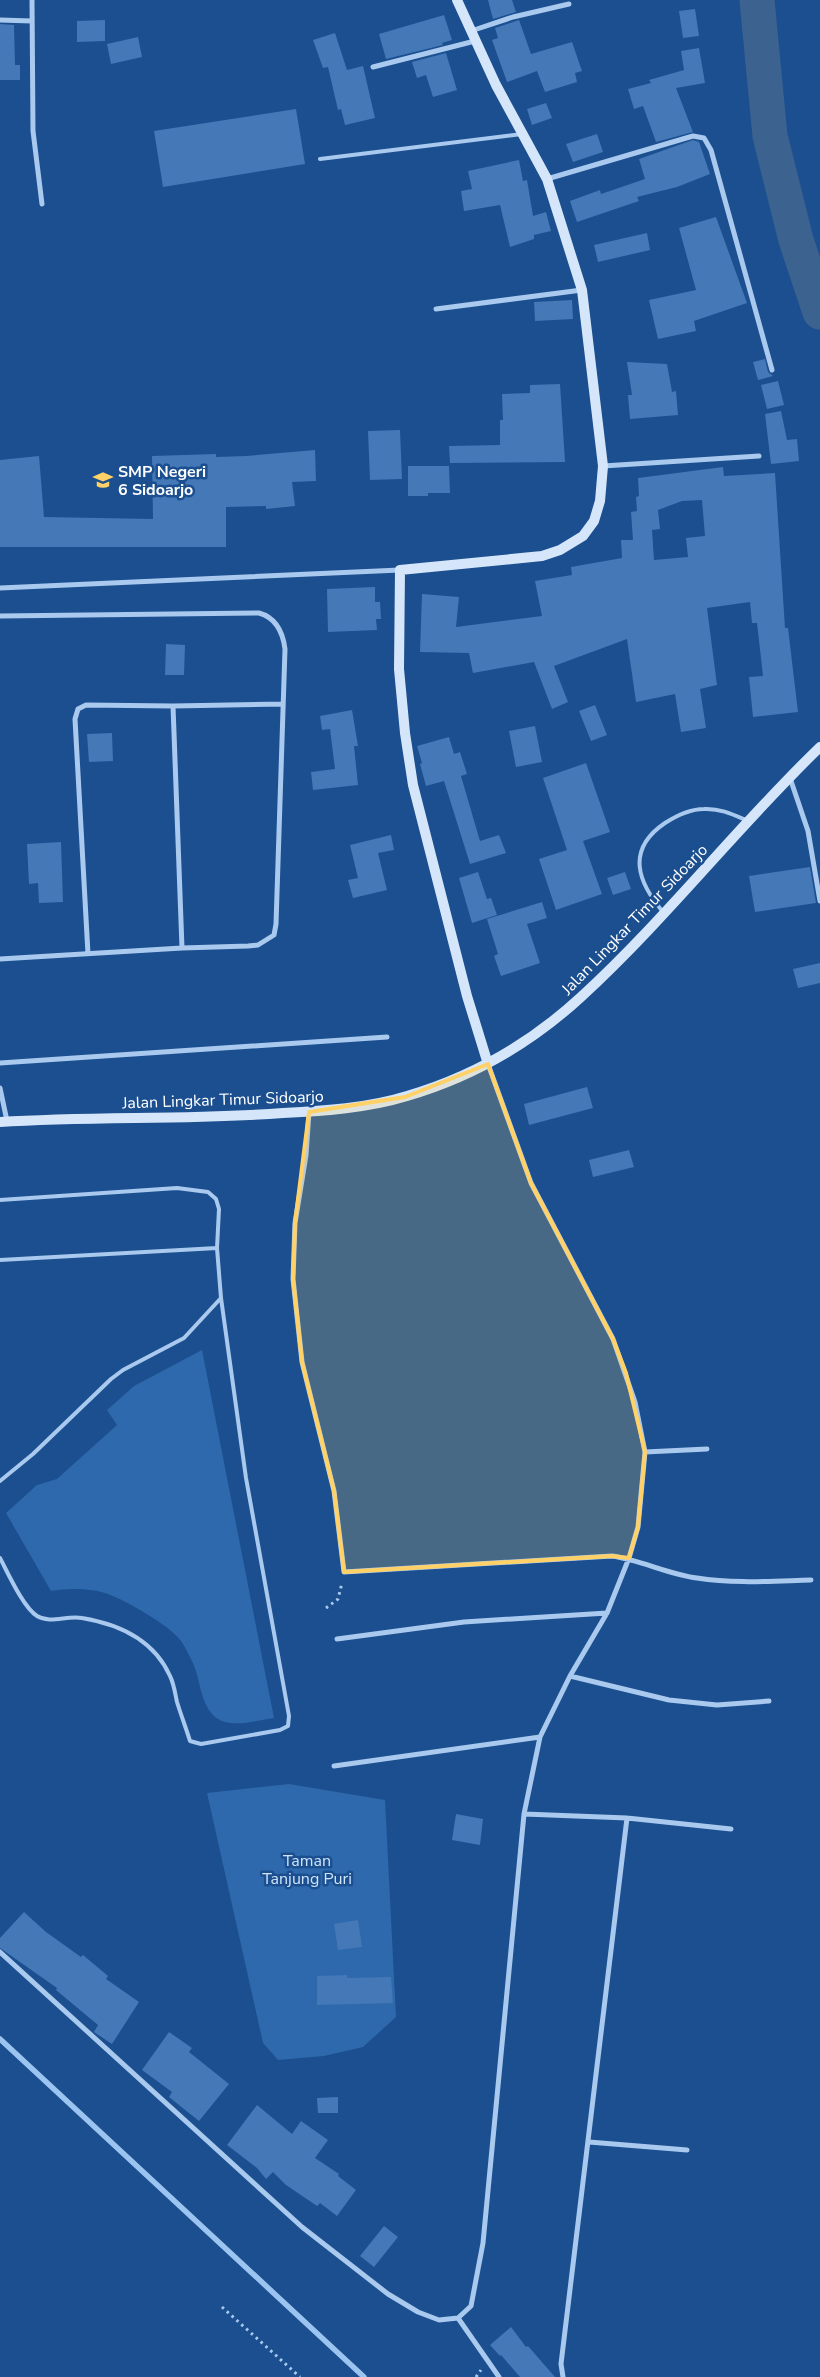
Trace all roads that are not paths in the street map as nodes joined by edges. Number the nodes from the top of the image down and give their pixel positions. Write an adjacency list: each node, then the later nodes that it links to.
1 (32, 0): 5 (street)
2 (457, 0): 6 (street)
3 (569, 4): 6 (street)
4 (0, 20): 5 (street)
5 (32, 21): 12 (street)
6 (471, 31): 7 (street)
7 (475, 41): 8 (street); 9 (street)
8 (373, 67)
9 (524, 134): 10 (lane); 11 (street)
10 (320, 159)
11 (547, 179): 13 (street); 15 (street)
12 (42, 204)
13 (582, 290): 14 (street); 17 (street)
14 (436, 310)
15 (772, 370)
16 (759, 456): 17 (street)
17 (603, 466): 18 (street)
18 (400, 570): 19 (street); 33 (street)
19 (0, 588)
20 (0, 616): 21 (street)
21 (283, 704): 22 (street); 28 (street)
22 (173, 706): 28 (street); 29 (street)
23 (820, 747): 24 (street, Jalan Lingkar Timur Sidoarjo)
24 (789, 776): 25 (street, Jalan Lingkar Timur Sidoarjo); 26 (street)
25 (748, 821): 27 (street, Jalan Lingkar Timur Sidoarjo); 27 (lane)
26 (820, 901)
27 (664, 913): 33 (street, Jalan Lingkar Timur Sidoarjo)
28 (182, 948): 29 (street)
29 (88, 954): 30 (street)
30 (0, 959)
31 (387, 1037): 32 (street)
32 (0, 1063)
33 (488, 1064): 35 (street, Jalan Lingkar Timur Sidoarjo); 42 (street)
34 (0, 1088): 36 (street)
35 (308, 1112): 36 (street, Jalan Lingkar Timur Sidoarjo); 45 (street)
36 (4, 1122)
37 (0, 1200): 38 (lane)
38 (217, 1248): 39 (lane); 40 (lane)
39 (0, 1260)
40 (221, 1298): 43 (lane); 44 (lane)
41 (707, 1450): 42 (street)
42 (645, 1452): 45 (street)
43 (0, 1481)
44 (0, 1558)
45 (629, 1558): 46 (street); 47 (street)
46 (811, 1580)
47 (607, 1613): 48 (street); 49 (street)
48 (337, 1639)
49 (570, 1676): 50 (street); 51 (street)
50 (769, 1702)
51 (540, 1737): 52 (street); 53 (street)
52 (334, 1766)
53 (524, 1814): 54 (street); 59 (street)
54 (627, 1818): 55 (street); 57 (street)
55 (731, 1828)
56 (0, 1952): 59 (street)
57 (589, 2142): 58 (street); 61 (street)
58 (687, 2150)
59 (458, 2318): 60 (street)
60 (499, 2377)
61 (563, 2377)

